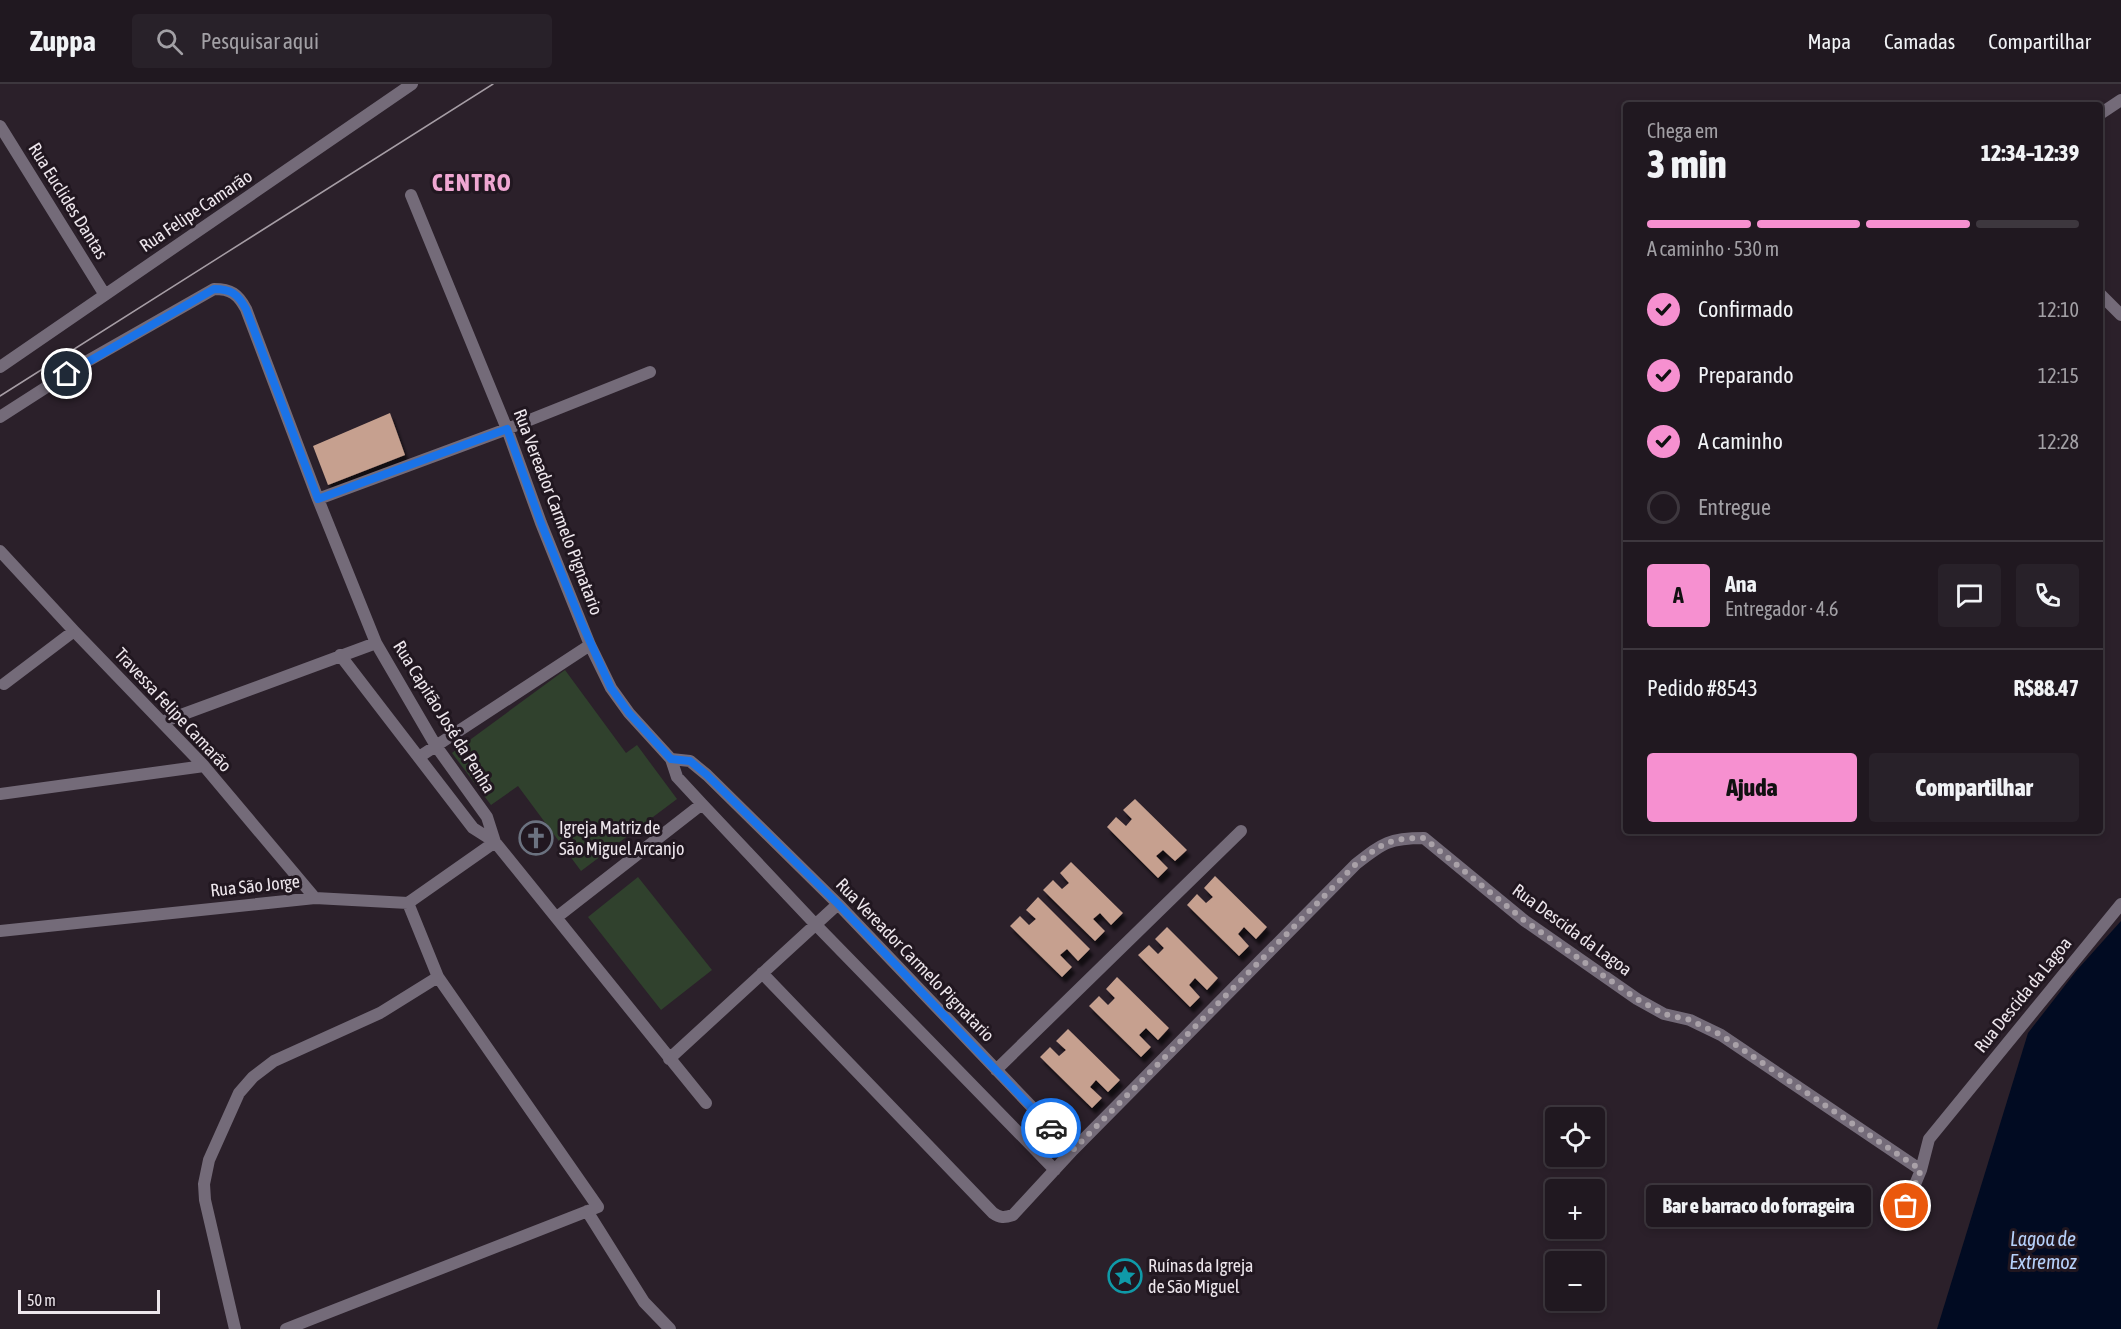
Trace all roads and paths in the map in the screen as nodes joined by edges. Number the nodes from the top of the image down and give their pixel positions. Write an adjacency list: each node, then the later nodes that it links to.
1 (412, 84): 6 (street, Rua Felipe Camarão)
2 (2121, 100): 3 (street)
3 (2103, 112)
4 (0, 126): 6 (street, Rua Euclides Dantas)
5 (411, 195): 12 (street, Rua Vereador Carmelo Pignatario)
6 (105, 295): 9 (street, Rua Felipe Camarão)
7 (2103, 297): 8 (street)
8 (2121, 315)
9 (0, 367)
10 (650, 372): 12 (street)
11 (0, 417): 13 (street, Rua Capitão José da Penha)
12 (507, 429): 13 (street); 17 (street, Rua Vereador Carmelo Pignatario)
13 (318, 499): 16 (street, Rua Capitão José da Penha)
14 (0, 551): 15 (street, Travessa Felipe Camarão)
15 (74, 631): 19 (street); 20 (street, Travessa Felipe Camarão)
16 (376, 643): 18 (street); 21 (street, Rua Capitão José da Penha)
17 (590, 645): 21 (street); 23 (street, Rua Vereador Carmelo Pignatario)
18 (340, 655): 20 (street); 22 (street, Rua Capitão José da Penha)
19 (4, 684)
20 (162, 722): 24 (street, Travessa Felipe Camarão)
21 (436, 746): 22 (street); 28 (street, Rua Capitão José da Penha)
22 (419, 757): 28 (street, Rua Capitão José da Penha)
23 (671, 759): 26 (street, Rua Vereador Carmelo Pignatario); 31 (street, Rua Vereador Carmelo Pignatario)
24 (204, 766): 25 (street); 29 (street, Travessa Felipe Camarão)
25 (0, 794)
26 (702, 804): 33 (street); 34 (street, Rua Vereador Carmelo Pignatario)
27 (1241, 831): 39 (street)
28 (495, 842): 30 (street); 33 (street, Rua Capitão José da Penha)
29 (315, 898): 30 (street, Rua São Jorge); 35 (street, Rua São Jorge)
30 (408, 903): 37 (street)
31 (838, 904): 34 (street); 39 (street, Rua Vereador Carmelo Pignatario)
32 (2121, 904): 43 (street, Rua Descida da Lagoa)
33 (556, 917): 38 (street, Rua Capitão José da Penha)
34 (816, 925): 36 (street); 42 (street, Rua Vereador Carmelo Pignatario)
35 (0, 931)
36 (762, 973): 38 (street); 42 (street, Rua Descida da Lagoa)
37 (438, 977): 45 (street); 46 (street)
38 (669, 1059): 40 (street, Rua Capitão José da Penha)
39 (996, 1070): 41 (street, Rua Vereador Carmelo Pignatario)
40 (706, 1103)
41 (1073, 1150): 42 (street, Rua Descida da Lagoa); 43 (street, Rua Descida da Lagoa)
42 (1056, 1170)
43 (1921, 1170): 44 (street)
44 (1906, 1206)
45 (587, 1211): 47 (street); 48 (street)
46 (235, 1329)
47 (286, 1329)
48 (670, 1329)

